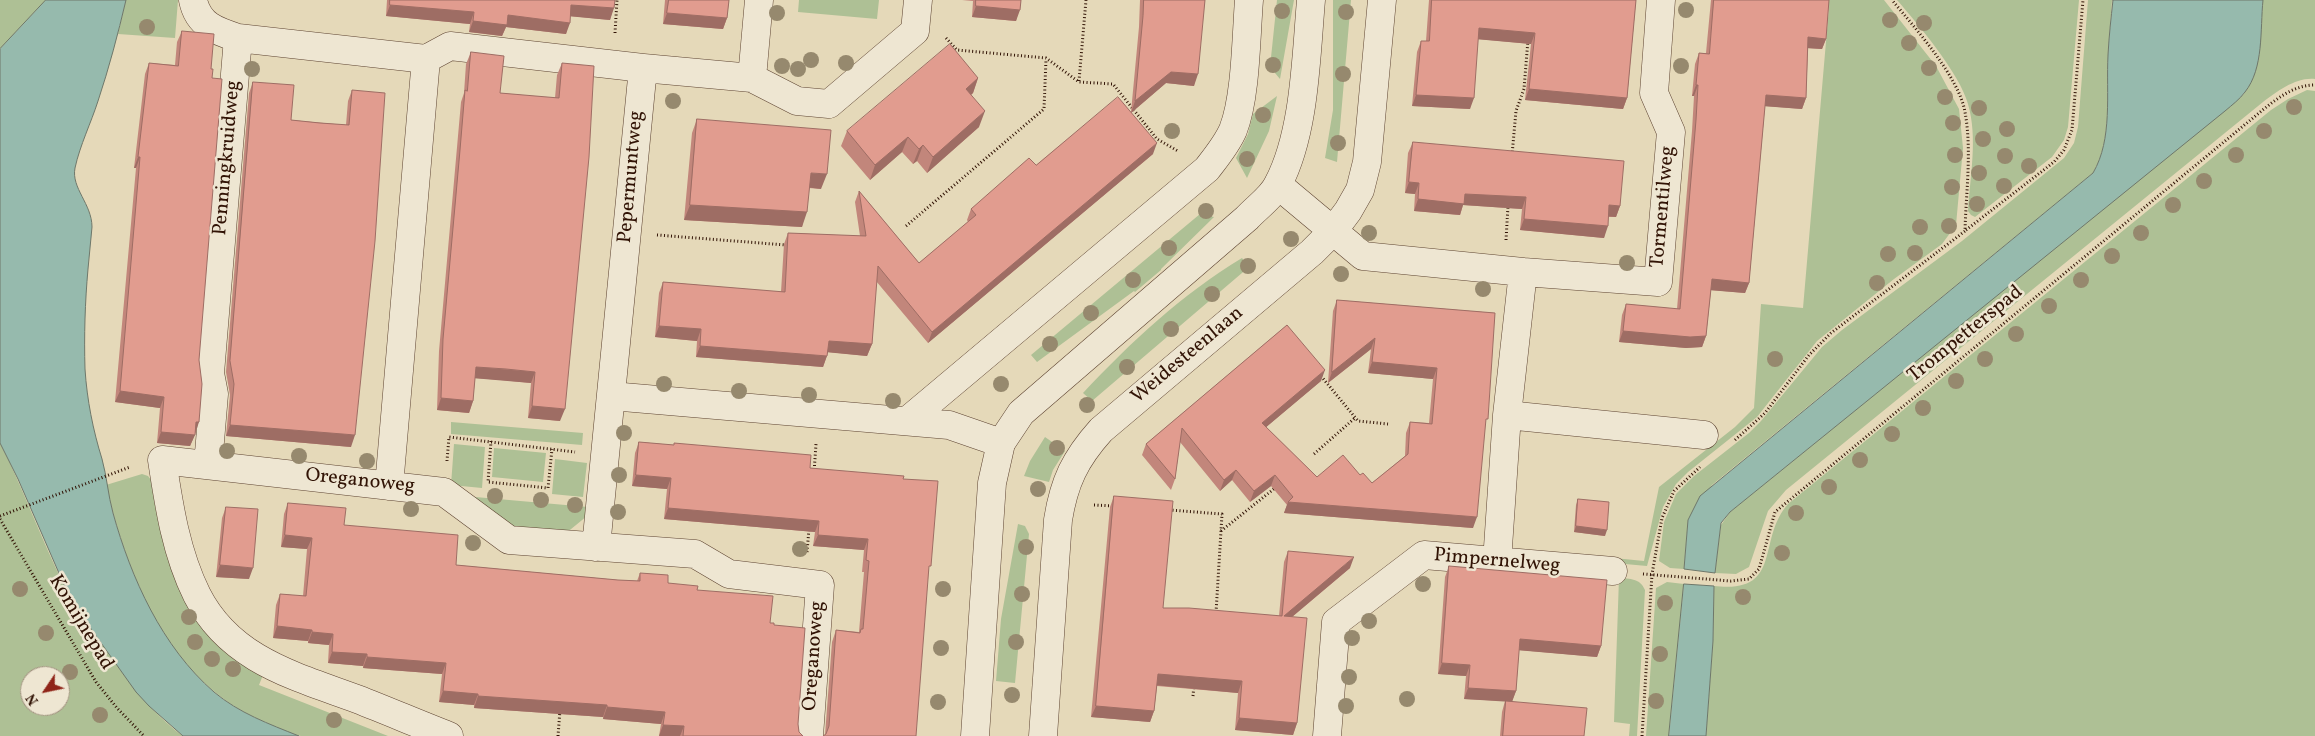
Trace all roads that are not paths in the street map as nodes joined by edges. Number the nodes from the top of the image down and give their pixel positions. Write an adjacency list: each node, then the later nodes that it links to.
1 (193, 0): 8 (street)
2 (759, 0): 11 (street)
3 (918, 0): 11 (street)
4 (1249, 0): 17 (street)
5 (1311, 0): 12 (street)
6 (1382, 0): 13 (street, Weidesteenlaan)
7 (1661, 0): 14 (street, Tormentilweg)
8 (238, 38): 9 (street); 20 (street, Penningkruidweg)
9 (426, 59): 10 (street); 21 (street)
10 (643, 68): 11 (street); 15 (street, Pepermuntweg)
11 (752, 78)
12 (1278, 186): 13 (street, Tormentilweg); 19 (street)
13 (1333, 231): 14 (street, Tormentilweg); 29 (street, Weidesteenlaan)
14 (1513, 271): 16 (street)
15 (611, 396): 17 (street); 22 (street, Pepermuntweg)
16 (1508, 415): 18 (street); 23 (street)
17 (907, 422): 19 (street)
18 (1704, 435)
19 (1001, 443): 28 (street)
20 (208, 465): 21 (street, Oreganoweg); 26 (street, Oreganoweg)
21 (389, 486): 22 (street, Oreganoweg)
22 (596, 547): 27 (street, Oreganoweg)
23 (1497, 562): 24 (street, Pimpernelweg); 25 (street, Pimpernelweg)
24 (1613, 571)
25 (1334, 735)
26 (449, 736)
27 (809, 736)
28 (976, 736)
29 (1043, 736)

